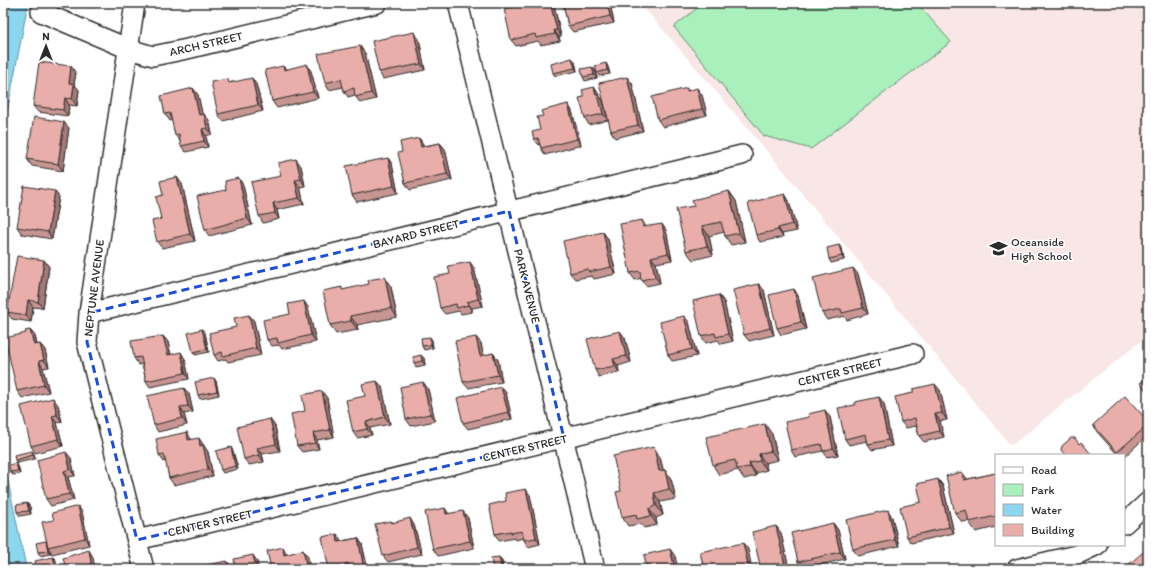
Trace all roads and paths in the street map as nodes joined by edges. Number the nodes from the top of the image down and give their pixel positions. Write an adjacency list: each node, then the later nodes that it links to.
1 (135, 3): 5 (street, NEPTUNE AVENUE)
2 (377, 3): 5 (street, ARCH STREET)
3 (458, 3): 7 (street, PARK AVENUE)
4 (41, 12): 5 (street, ARCH STREET)
5 (129, 49): 8 (street, NEPTUNE AVENUE)
6 (742, 155): 7 (street, BAYARD STREET)
7 (509, 211): 8 (street, BAYARD STREET); 10 (street, PARK AVENUE)
8 (89, 313): 13 (street, NEPTUNE AVENUE)
9 (913, 354): 10 (street, CENTER STREET)
10 (564, 438): 13 (street, CENTER STREET); 16 (street, PARK AVENUE)
11 (1148, 502): 12 (street)
12 (1125, 523)
13 (137, 540): 15 (street, NEPTUNE AVENUE)
14 (1095, 546): 17 (street)
15 (144, 569)
16 (595, 569)
17 (1017, 569)

